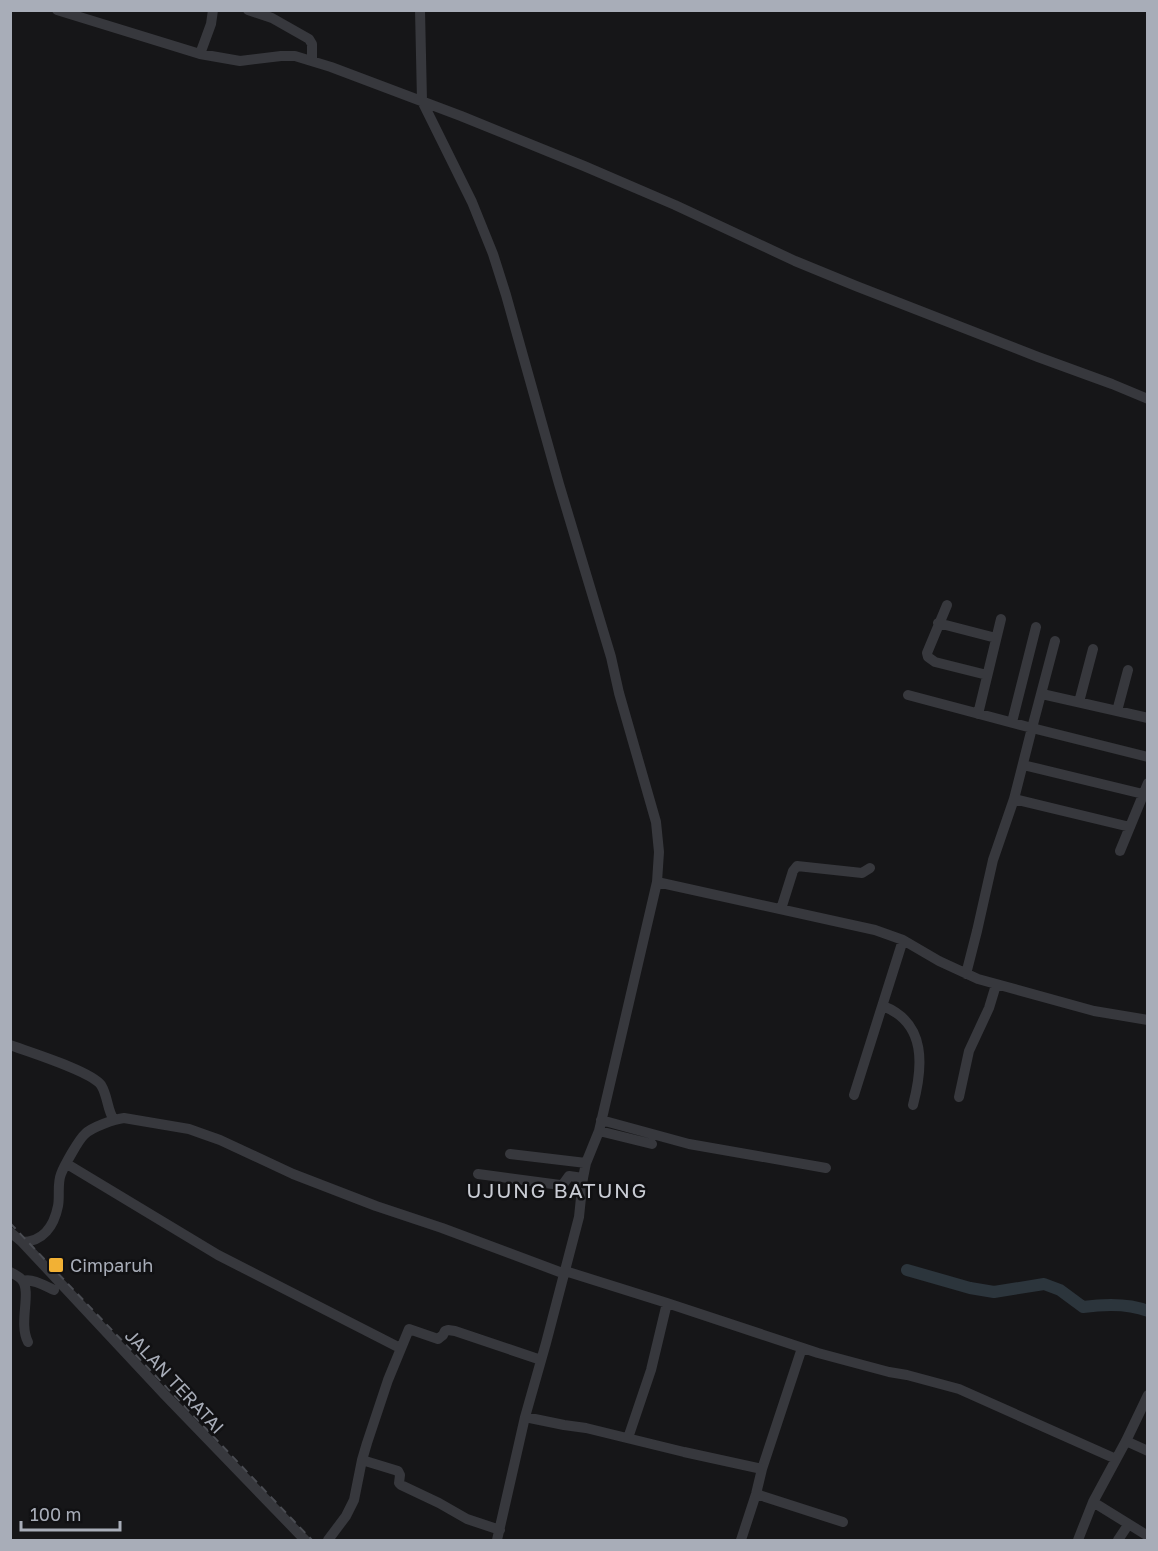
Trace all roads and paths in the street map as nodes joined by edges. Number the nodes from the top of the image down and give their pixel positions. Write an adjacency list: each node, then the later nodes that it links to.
1 (57, 10): 5 (street)
2 (213, 10): 5 (street)
3 (248, 10): 6 (street)
4 (420, 10): 7 (street)
5 (200, 54): 6 (street)
6 (312, 61): 7 (street)
7 (422, 101): 9 (street); 34 (street)
8 (1148, 385): 9 (street)
9 (1145, 398)
10 (947, 604): 12 (street)
11 (1001, 619): 14 (street)
12 (938, 623): 14 (street); 18 (street)
13 (1035, 627): 25 (street)
14 (996, 638): 18 (street)
15 (1055, 641): 19 (street)
16 (1093, 649): 21 (street)
17 (1128, 670): 22 (street)
18 (987, 675): 23 (street)
19 (1042, 694): 21 (street); 26 (street)
20 (908, 695): 23 (street)
21 (1079, 702): 22 (street)
22 (1117, 711): 24 (street)
23 (978, 714): 25 (street)
24 (1148, 718)
25 (1011, 722): 26 (street)
26 (1032, 728): 27 (street); 28 (street)
27 (1148, 757)
28 (1023, 765): 29 (street); 30 (street)
29 (1145, 788): 31 (street)
30 (1014, 799): 31 (street); 37 (street)
31 (1130, 827): 32 (street)
32 (1120, 851)
33 (870, 868): 35 (street)
34 (657, 882): 35 (street); 46 (street)
35 (781, 909): 36 (street)
36 (903, 940): 37 (street); 39 (street)
37 (966, 974): 38 (street)
38 (996, 985): 40 (street); 43 (street)
39 (883, 1006): 42 (street); 44 (street)
40 (1148, 1020)
41 (10, 1045): 45 (street)
42 (854, 1095)
43 (959, 1097)
44 (913, 1105)
45 (114, 1120): 50 (street); 57 (street)
46 (600, 1126): 47 (street); 49 (street); 51 (street)
47 (652, 1144)
48 (510, 1154): 49 (street)
49 (586, 1163): 53 (street)
50 (67, 1164): 55 (street); 62 (street)
51 (826, 1168)
52 (478, 1174): 53 (street)
53 (583, 1178): 57 (street)
54 (10, 1232): 55 (street, JALAN TERATAI)
55 (22, 1242): 79 (street, JALAN TERATAI)
56 (10, 1272): 58 (street)
57 (565, 1272): 60 (street); 64 (street)
58 (23, 1281): 59 (street); 61 (street)
59 (54, 1290)
60 (667, 1303): 63 (street); 67 (street)
61 (28, 1341)
62 (400, 1348): 64 (street); 71 (street)
63 (802, 1348): 70 (street); 72 (street)
64 (542, 1359): 66 (street)
65 (1148, 1395): 68 (street)
66 (525, 1417): 67 (street); 77 (street)
67 (628, 1438): 72 (street)
68 (1126, 1441): 69 (street); 70 (street)
69 (1148, 1451)
70 (1116, 1459): 74 (street)
71 (362, 1460): 77 (street); 80 (street)
72 (762, 1469): 73 (street)
73 (756, 1494): 75 (street); 81 (street)
74 (1093, 1502): 76 (street); 82 (street)
75 (843, 1522)
76 (1128, 1525): 78 (street); 83 (street)
77 (499, 1535)
78 (1148, 1536)
79 (305, 1540)
80 (328, 1540)
81 (741, 1540)
82 (1078, 1540)
83 (1118, 1540)

